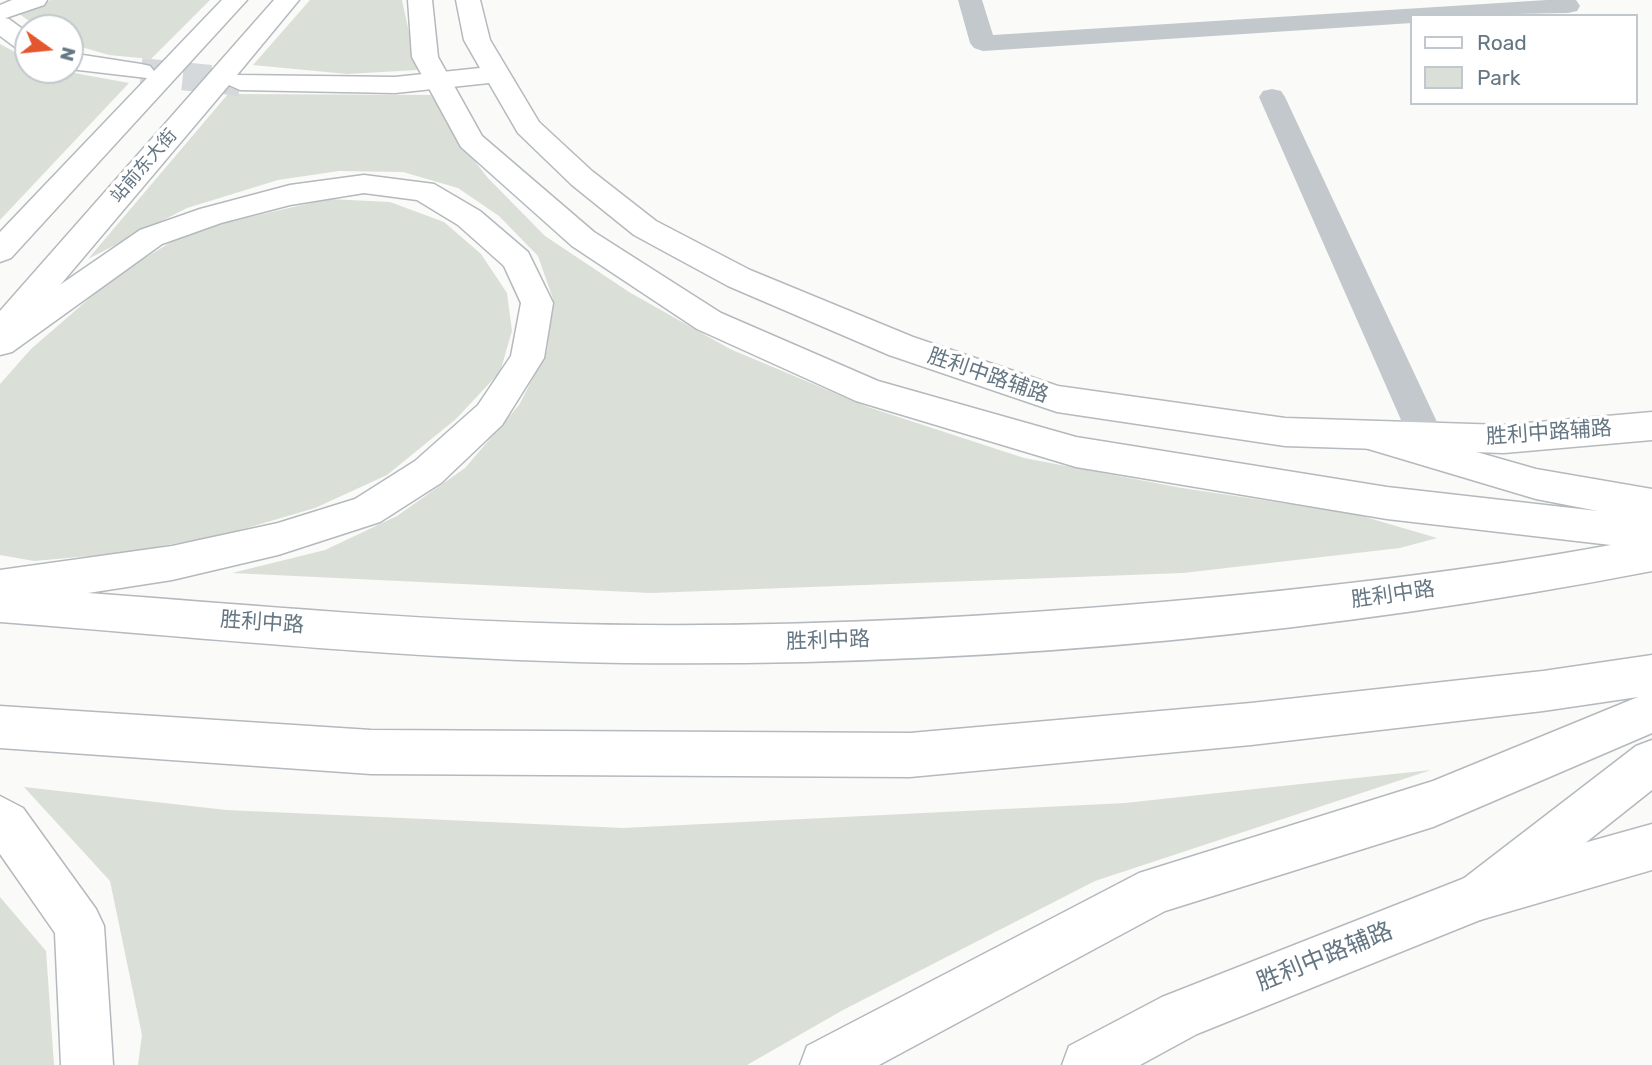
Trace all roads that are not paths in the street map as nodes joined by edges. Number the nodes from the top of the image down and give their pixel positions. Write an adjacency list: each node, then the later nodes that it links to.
1 (35, 0): 8 (main road)
2 (235, 0): 17 (main road)
3 (287, 0): 18 (main road, 站前东大街)
4 (420, 0): 14 (main road)
5 (468, 0): 13 (main road, 胜利中路辅路)
6 (970, 0): 10 (street)
7 (1562, 0): 9 (street)
8 (0, 13)
9 (1442, 14)
10 (1410, 16)
11 (84, 63): 12 (main road)
12 (141, 72)
13 (496, 74): 14 (main road); 21 (main road, 胜利中路辅路)
14 (438, 81): 15 (main road); 23 (main road)
15 (240, 82)
16 (1272, 97): 21 (street)
17 (0, 251)
18 (0, 333)
19 (0, 343): 25 (main road)
20 (1652, 426): 21 (main road, 胜利中路辅路)
21 (1430, 445): 22 (main road)
22 (1652, 505)
23 (1652, 533)
24 (1652, 554): 26 (main road, 胜利中路)
25 (0, 588)
26 (0, 604)
27 (1652, 675): 29 (main road)
28 (1652, 712): 35 (main road)
29 (0, 727)
30 (1652, 762): 33 (main road)
31 (0, 819): 34 (main road)
32 (1652, 847): 33 (main road, 胜利中路辅路)
33 (1480, 896): 36 (main road, 胜利中路辅路)
34 (87, 1065)
35 (827, 1065)
36 (1088, 1065)

